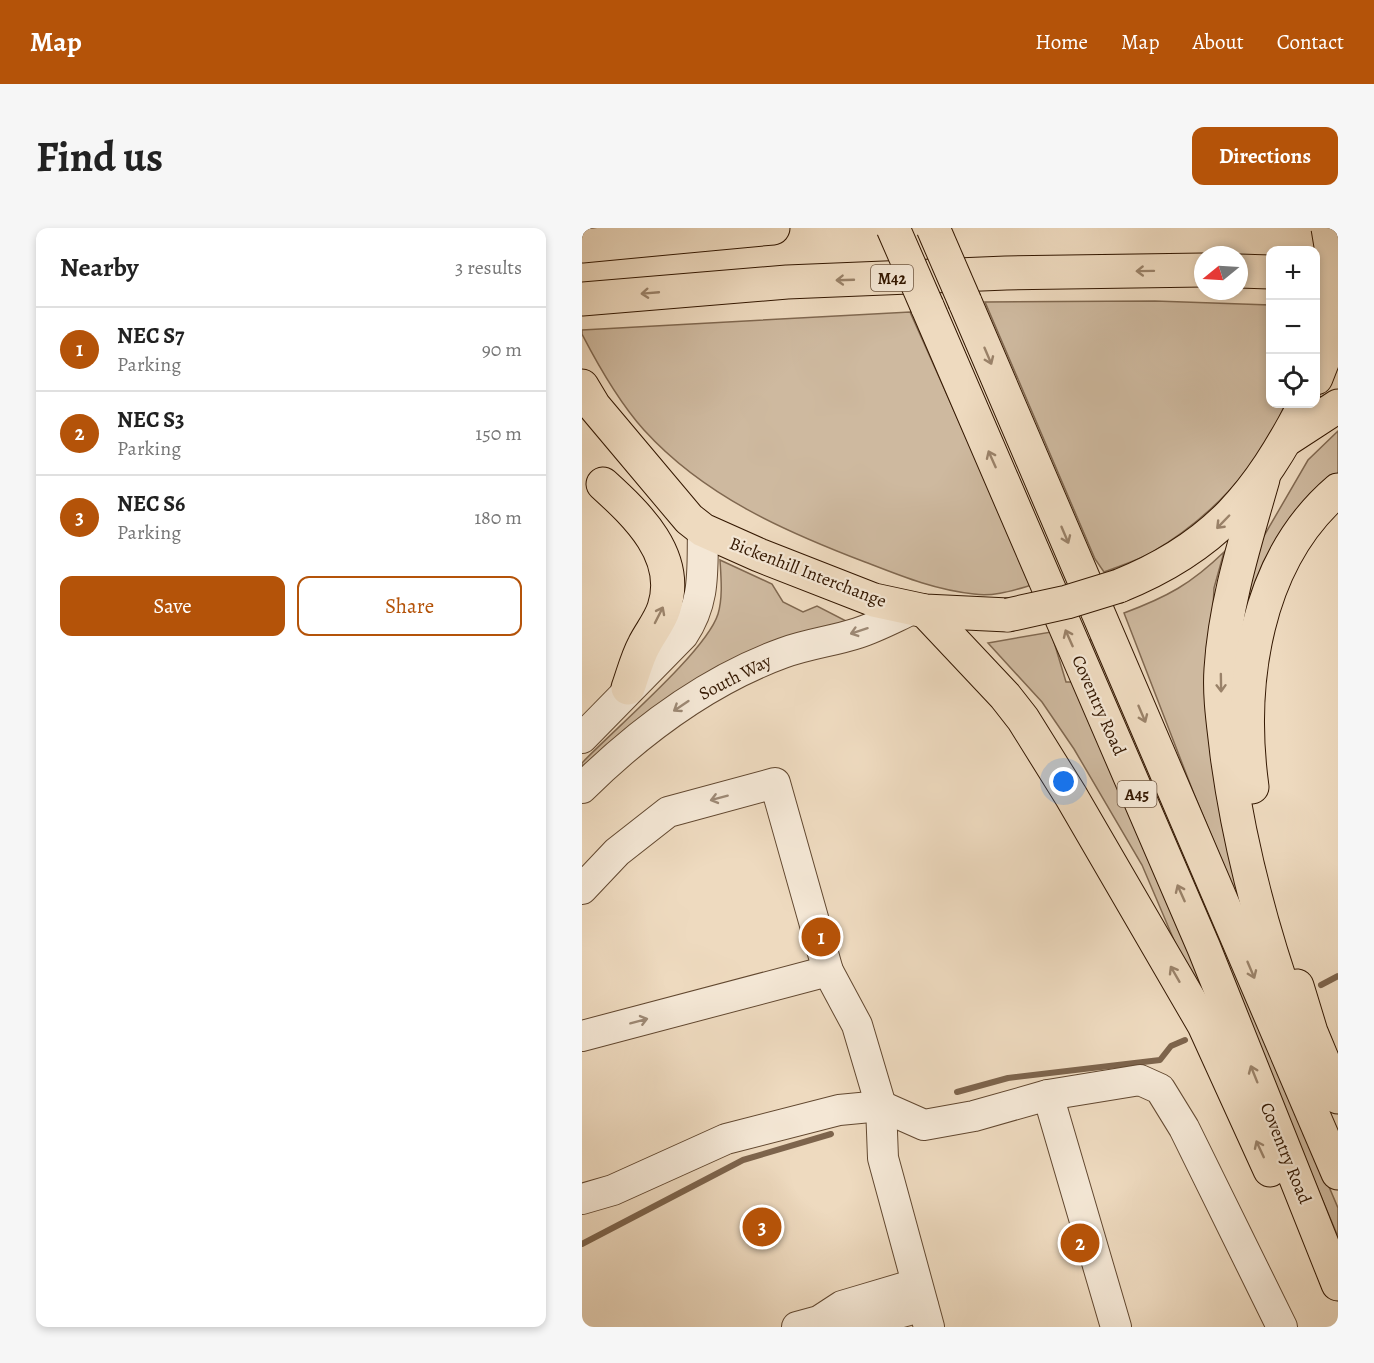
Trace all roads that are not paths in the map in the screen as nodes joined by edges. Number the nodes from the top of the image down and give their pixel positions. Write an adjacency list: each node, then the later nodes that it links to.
1 (773, 228): 5 (highway)
2 (893, 228): 34 (highway, Coventry Road / A45, one-way to 2, bridge)
3 (933, 228): 32 (highway, Coventry Road / A45, one-way to 32, bridge)
4 (1328, 228): 12 (highway, bridge)
5 (582, 246)
6 (1194, 270): 11 (highway, M42, one-way to 11)
7 (1248, 271): 8 (highway)
8 (1266, 272)
9 (1320, 273): 10 (highway)
10 (1338, 274)
11 (582, 299)
12 (1320, 368)
13 (582, 386): 20 (highway, Bickenhill Interchange)
14 (1338, 406): 16 (highway)
15 (1303, 408): 16 (highway, Bickenhill Interchange)
16 (1286, 441): 18 (highway, Bickenhill Interchange)
17 (592, 478): 20 (highway); 22 (highway, one-way to 17)
18 (1263, 479): 21 (highway, Bickenhill Interchange, one-way to 21, bridge); 31 (highway, one-way to 31)
19 (1338, 490): 29 (highway)
20 (696, 525): 21 (highway, Bickenhill Interchange); 22 (street)
21 (919, 610): 24 (street, South Way, one-way to 24); 35 (highway, one-way to 21)
22 (628, 688): 23 (street)
23 (582, 738)
24 (582, 788)
25 (582, 889): 26 (street, one-way to 25)
26 (828, 971): 27 (street, one-way to 26); 30 (street)
27 (582, 1036)
28 (1048, 1095): 30 (street); 38 (street); 39 (street)
29 (1338, 1097)
30 (881, 1106): 33 (street); 36 (street)
31 (1338, 1136)
32 (1338, 1173)
33 (582, 1199)
34 (1338, 1284)
35 (1338, 1292)
36 (923, 1306): 37 (street)
37 (808, 1324)
38 (1116, 1327)
39 (1282, 1327)

